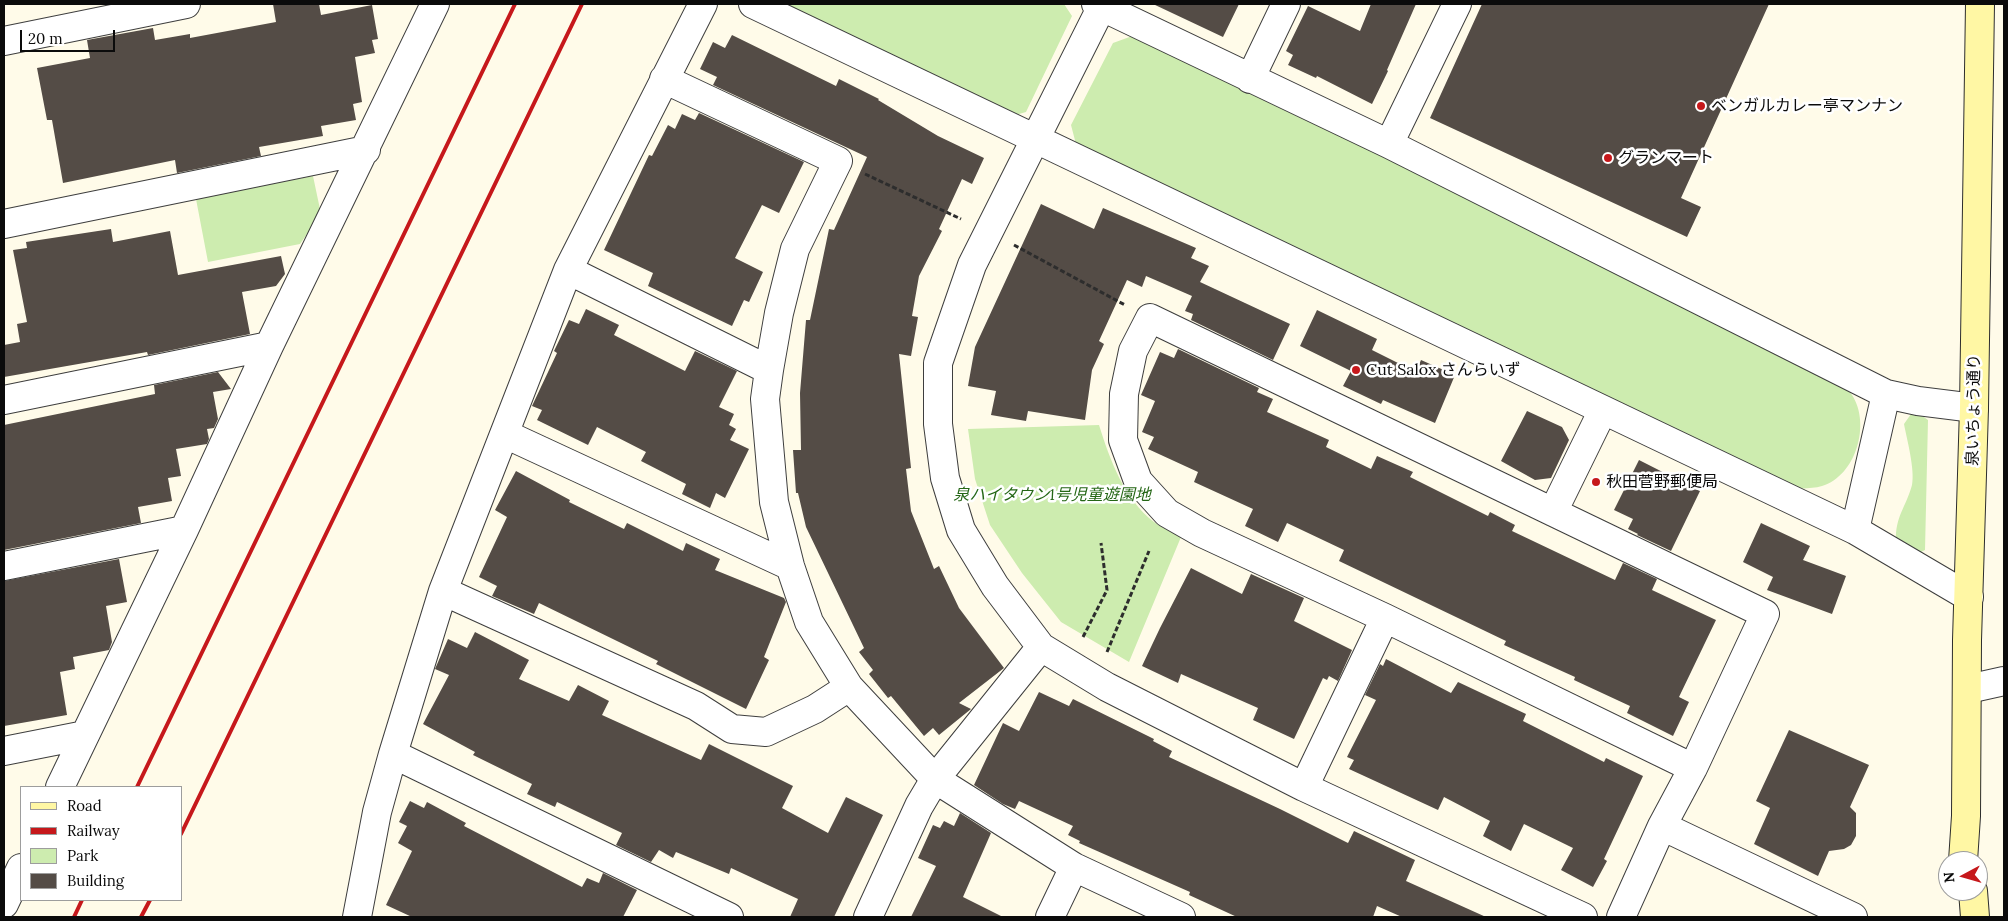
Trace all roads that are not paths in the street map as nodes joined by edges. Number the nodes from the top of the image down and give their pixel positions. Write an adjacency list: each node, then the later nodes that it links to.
1 (186, 4): 9 (street)
2 (435, 4): 14 (street)
3 (703, 4): 10 (street)
4 (753, 4): 12 (street)
5 (1286, 4): 11 (street)
6 (1457, 4): 13 (street)
7 (1980, 4): 21 (street, 泉いちょう通り)
8 (1100, 5): 11 (street); 12 (street)
9 (4, 41)
10 (664, 79): 16 (street); 18 (street)
11 (1250, 79): 13 (street)
12 (1034, 139): 22 (street); 32 (street)
13 (1389, 144): 19 (street)
14 (366, 150): 15 (street); 17 (street)
15 (4, 224)
16 (568, 270): 18 (street); 23 (street)
17 (269, 346): 20 (street); 25 (street)
18 (768, 370): 28 (street)
19 (1886, 394): 21 (street); 26 (street)
20 (4, 400)
21 (1974, 408): 30 (street, 泉いちょう通り)
22 (1603, 410): 24 (street); 26 (street)
23 (505, 434): 28 (street); 29 (street)
24 (1552, 512): 31 (street); 39 (street)
25 (184, 530): 27 (street); 36 (street)
26 (1855, 530): 30 (street)
27 (4, 566)
28 (790, 566): 34 (street)
29 (443, 591): 34 (street); 38 (street)
30 (1969, 597): 35 (street, 泉いちょう通り)
31 (1385, 618): 39 (street); 42 (street)
32 (1041, 647): 40 (street); 42 (street)
33 (2004, 681): 35 (street)
34 (849, 687): 40 (street)
35 (1968, 689): 43 (street, 泉いちょう通り)
36 (85, 735): 37 (street); 41 (street)
37 (4, 750)
38 (393, 754): 52 (street); 53 (street)
39 (1693, 768): 44 (street)
40 (935, 779): 47 (street); 54 (street)
41 (60, 786)
42 (1304, 787): 57 (street)
43 (1966, 816): 45 (street, 泉いちょう通り); 46 (street, 泉いちょう通り)
44 (1662, 826): 58 (street); 59 (street)
45 (1964, 851)
46 (1969, 851)
47 (1074, 867): 55 (street); 56 (street)
48 (20, 870): 51 (street)
49 (1961, 901): 60 (street)
50 (1974, 901): 61 (street)
51 (4, 904)
52 (357, 917)
53 (729, 917)
54 (868, 917)
55 (1050, 917)
56 (1181, 917)
57 (1583, 917)
58 (1621, 917)
59 (1853, 917)
60 (1960, 917)
61 (1975, 917)

